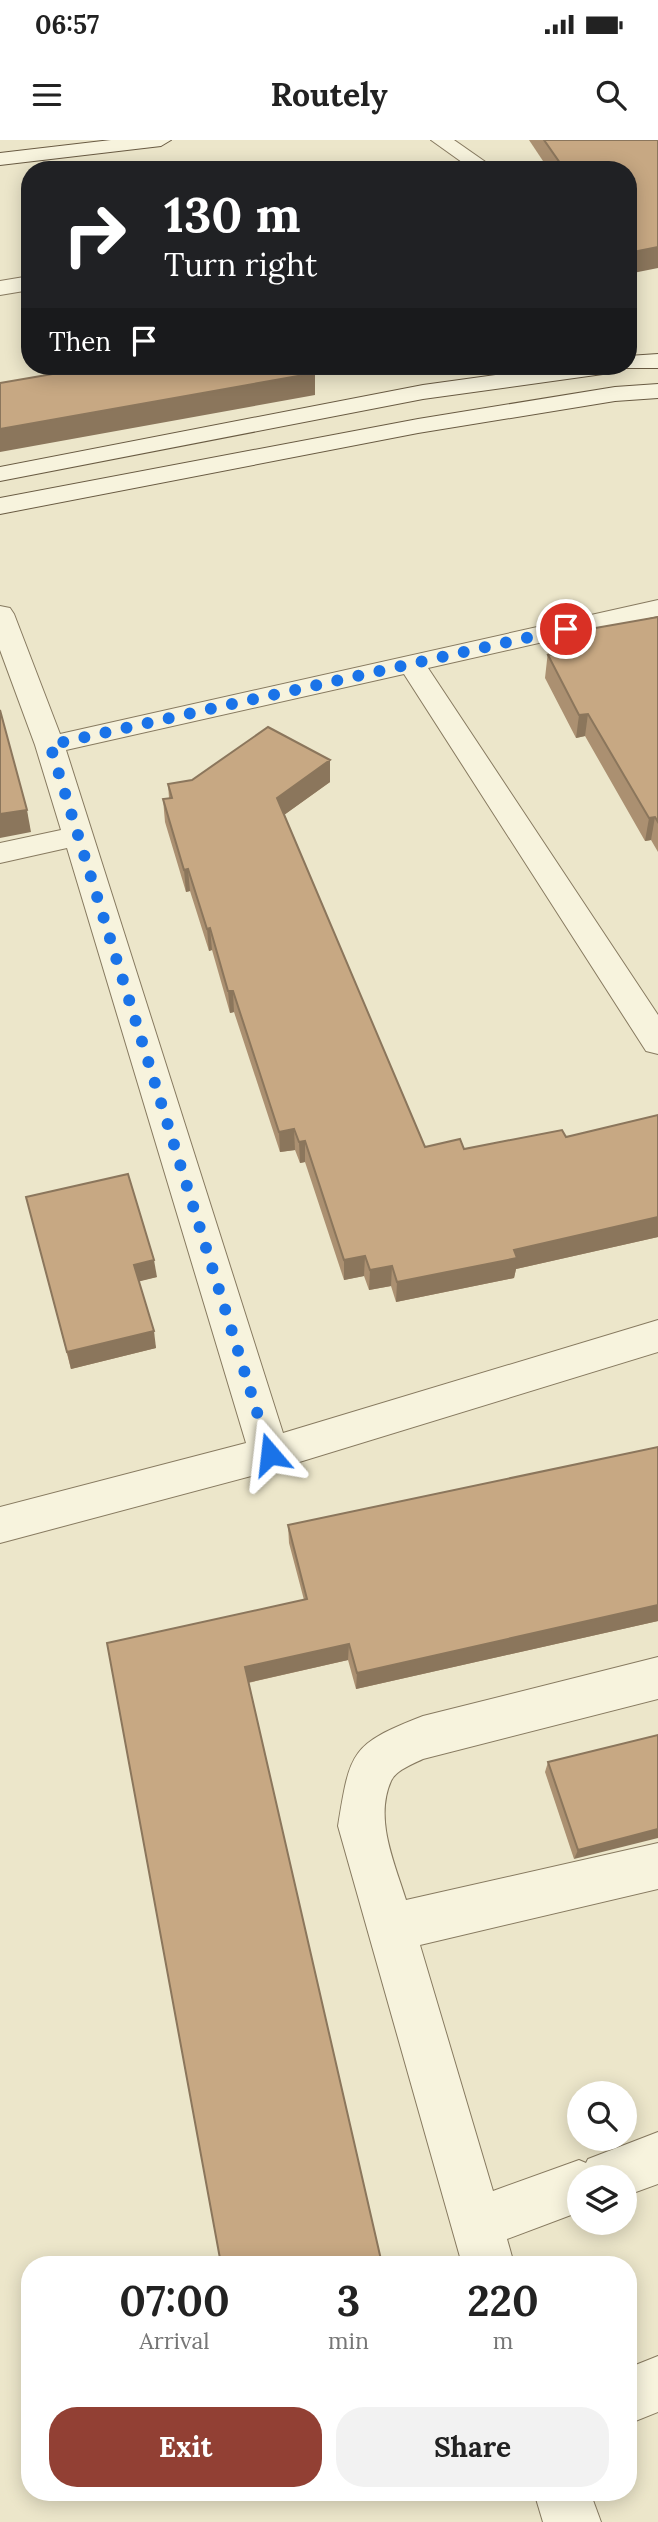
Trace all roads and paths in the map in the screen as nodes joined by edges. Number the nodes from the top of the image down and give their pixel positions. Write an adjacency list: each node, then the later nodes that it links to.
1 (161, 140): 3 (street)
2 (441, 140): 4 (street)
3 (0, 159)
4 (474, 161)
5 (21, 284): 6 (street)
6 (0, 288)
7 (658, 361): 8 (street)
8 (637, 362)
9 (545, 375): 11 (street)
10 (658, 391): 12 (street)
11 (0, 474)
12 (0, 506)
13 (658, 608): 15 (street)
14 (0, 614): 16 (street)
15 (413, 666): 17 (street); 20 (street)
16 (12, 677): 17 (street)
17 (50, 745): 18 (street)
18 (78, 836): 19 (street); 22 (street)
19 (0, 853)
20 (658, 1042)
21 (658, 1336): 22 (street)
22 (270, 1454): 23 (street)
23 (0, 1525)
24 (658, 1678): 26 (street)
25 (658, 1866): 26 (street)
26 (391, 1928): 30 (street)
27 (658, 2158): 28 (street)
28 (637, 2166)
29 (567, 2193): 30 (street)
30 (482, 2244)
31 (658, 2384): 32 (street)
32 (637, 2392)
33 (565, 2501): 34 (street)
34 (572, 2522)

